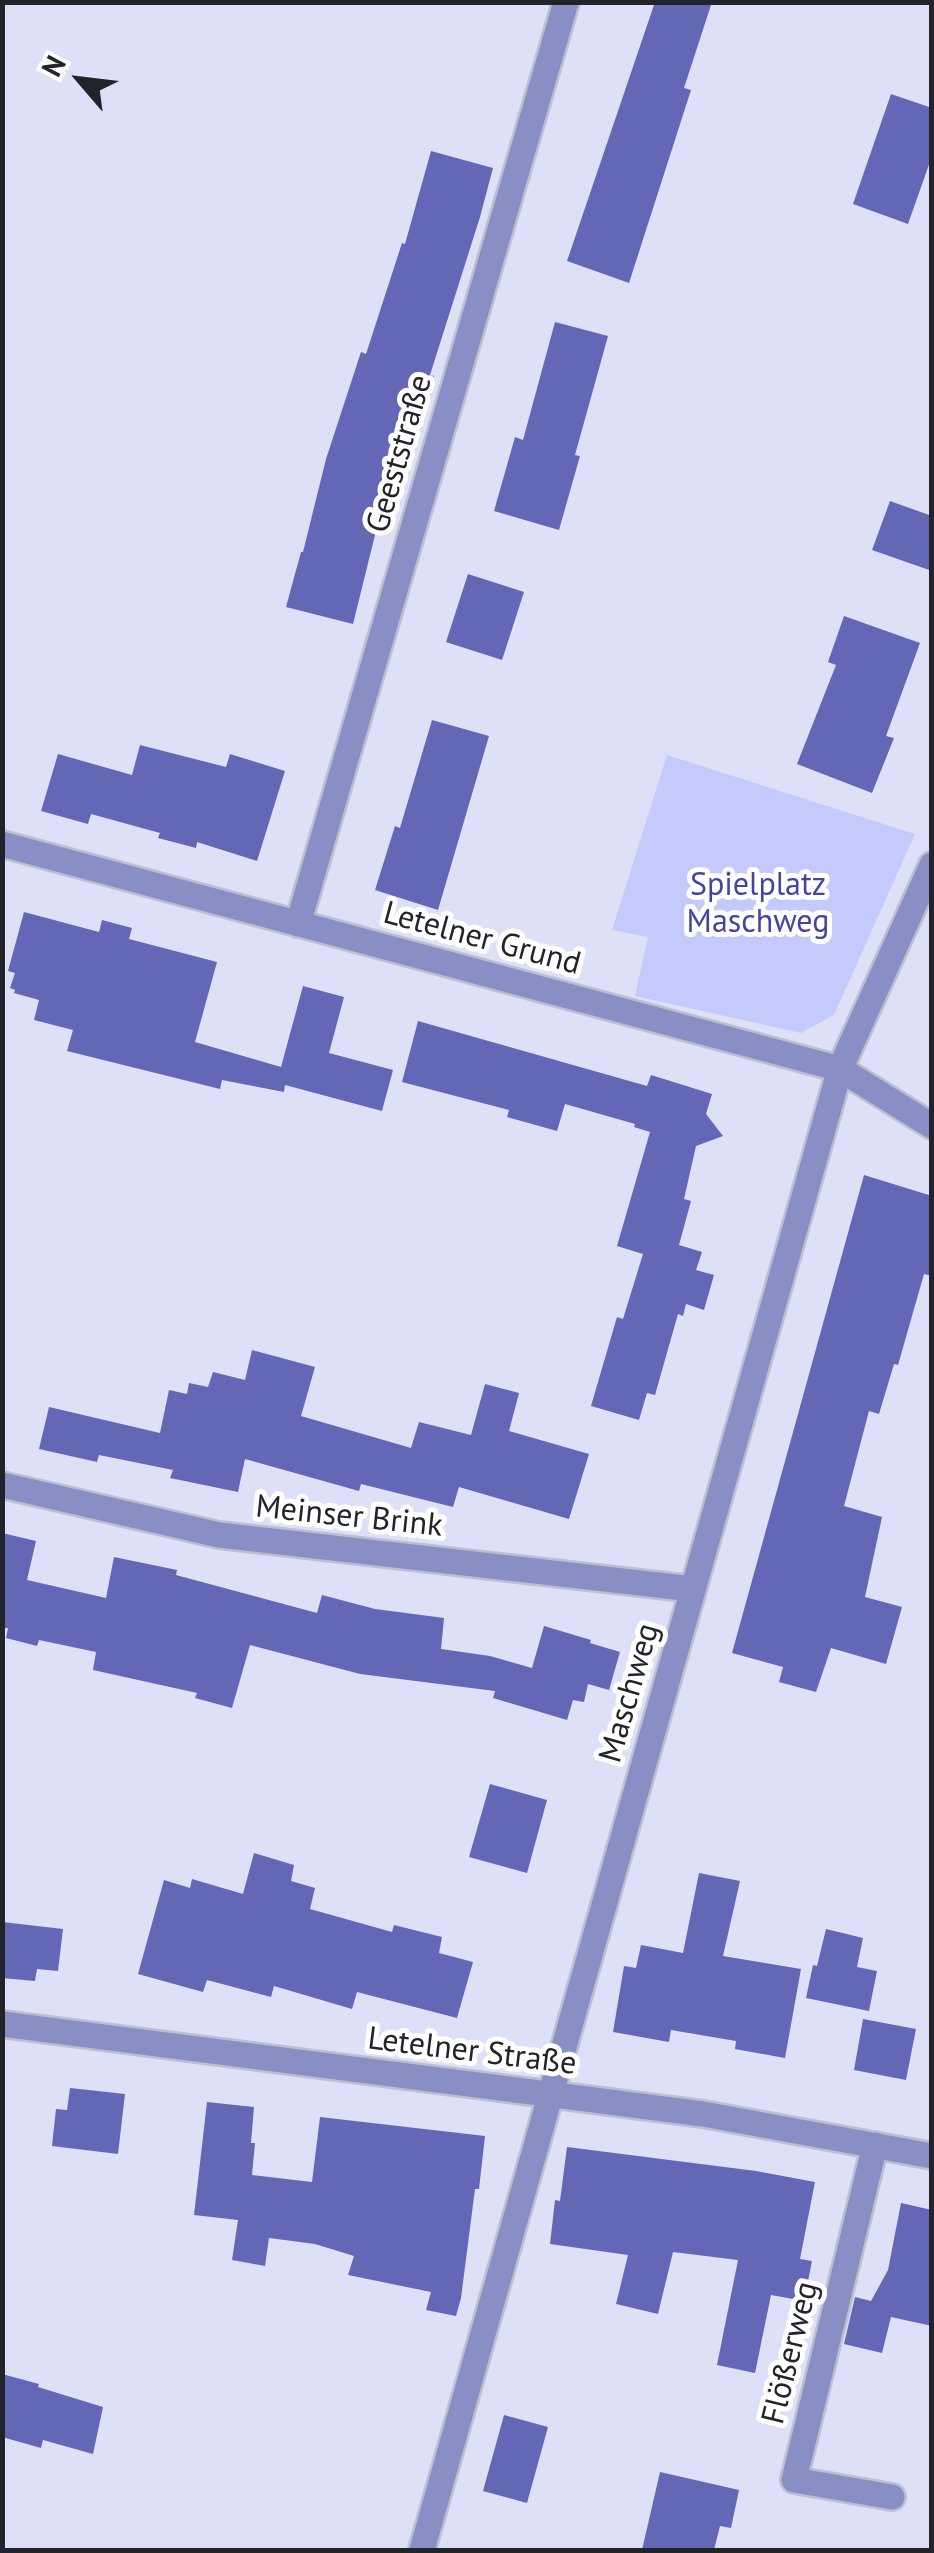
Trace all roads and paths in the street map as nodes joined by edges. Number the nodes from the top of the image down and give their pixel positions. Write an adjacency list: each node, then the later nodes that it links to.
1 (566, 2): 4 (street, Geeststraße)
2 (2, 844): 4 (street, Letelner Grund)
3 (932, 865): 5 (street, Maschweg)
4 (298, 924): 5 (street, Letelner Grund)
5 (840, 1069): 6 (street, Letelner Grund); 8 (street, Maschweg)
6 (932, 1126)
7 (2, 1485): 8 (street, Meinser Brink)
8 (693, 1588): 10 (street, Maschweg)
9 (2, 2024): 10 (street, Letelner Straße)
10 (551, 2096): 11 (street, Letelner Straße); 14 (street, Maschweg)
11 (875, 2145): 12 (street, Letelner Straße); 13 (street, Flößerweg)
12 (932, 2156)
13 (892, 2497)
14 (422, 2550)

